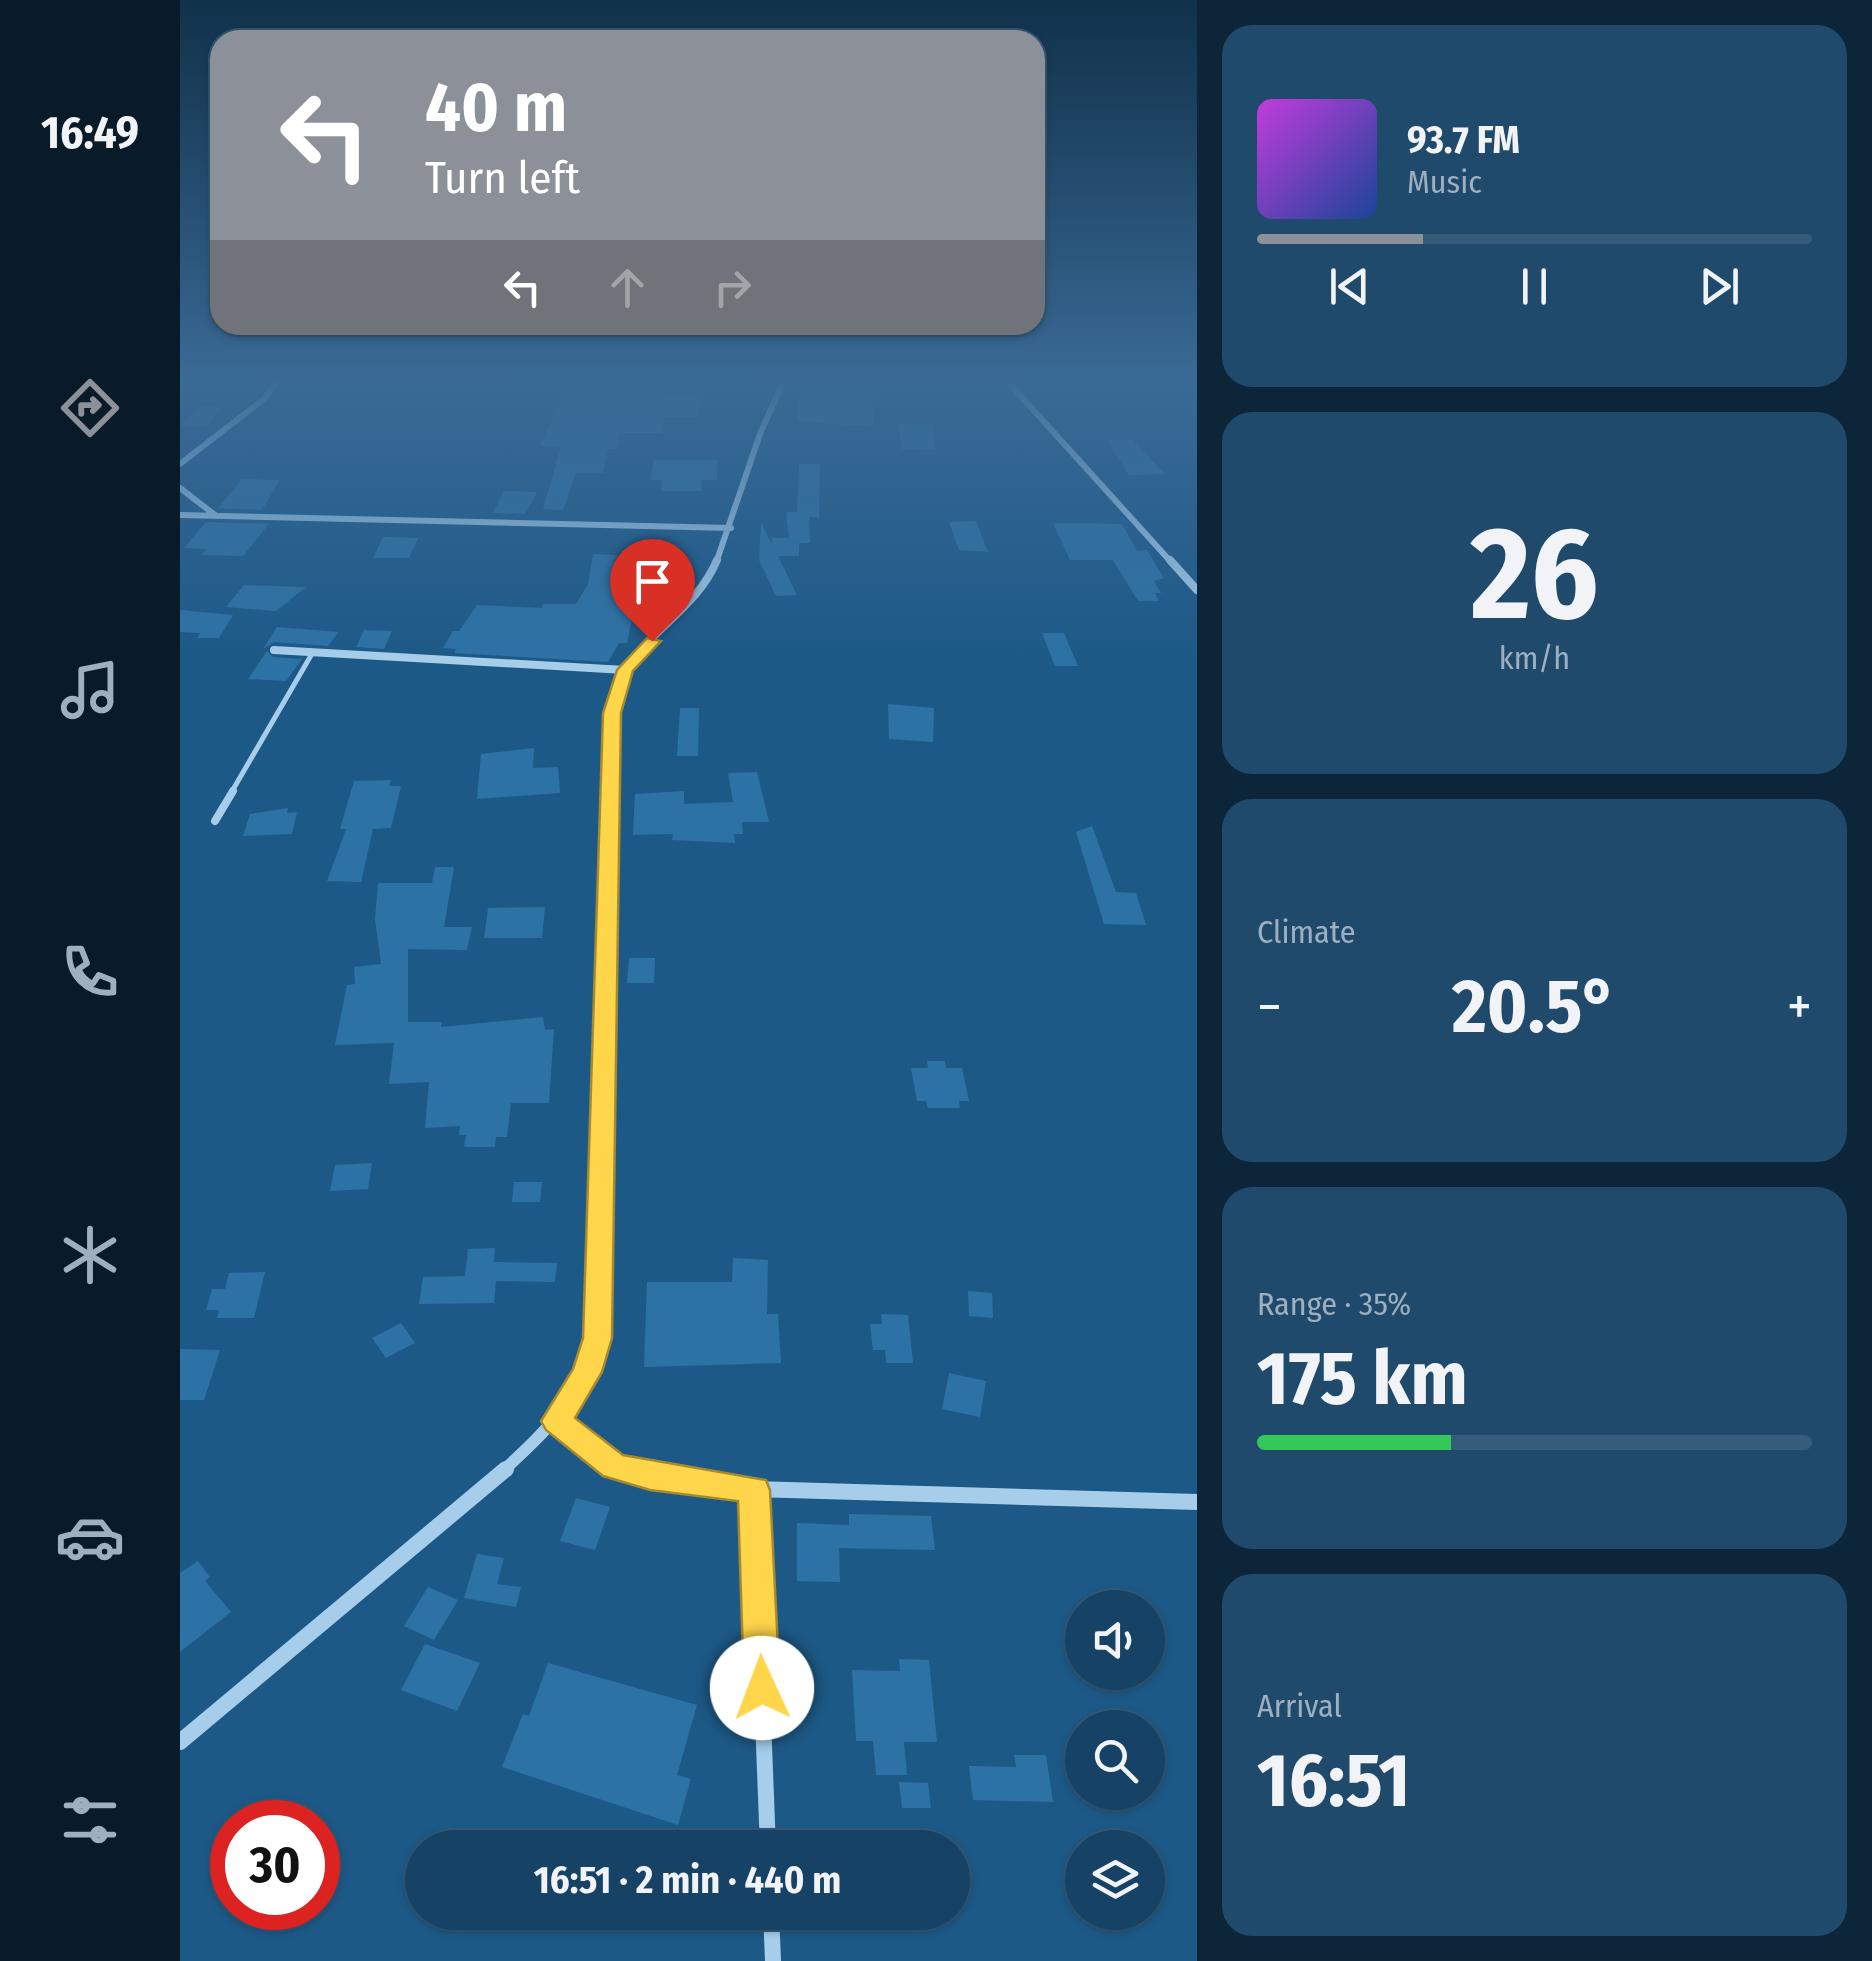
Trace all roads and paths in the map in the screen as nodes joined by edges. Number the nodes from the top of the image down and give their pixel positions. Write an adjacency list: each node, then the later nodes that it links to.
1 (748, 474): 6 (street)
2 (1091, 474): 7 (street)
3 (180, 488): 5 (street)
4 (180, 514): 5 (street)
5 (216, 515): 6 (street)
6 (731, 528): 10 (street)
7 (1197, 590)
8 (274, 650): 9 (street)
9 (314, 652): 10 (street); 11 (lane)
10 (625, 670): 12 (street)
11 (216, 821)
12 (557, 1421): 13 (street); 15 (street)
13 (754, 1490): 14 (street); 16 (street)
14 (1197, 1502)
15 (180, 1742)
16 (767, 1830)
17 (772, 1930): 18 (street)
18 (773, 1961)

